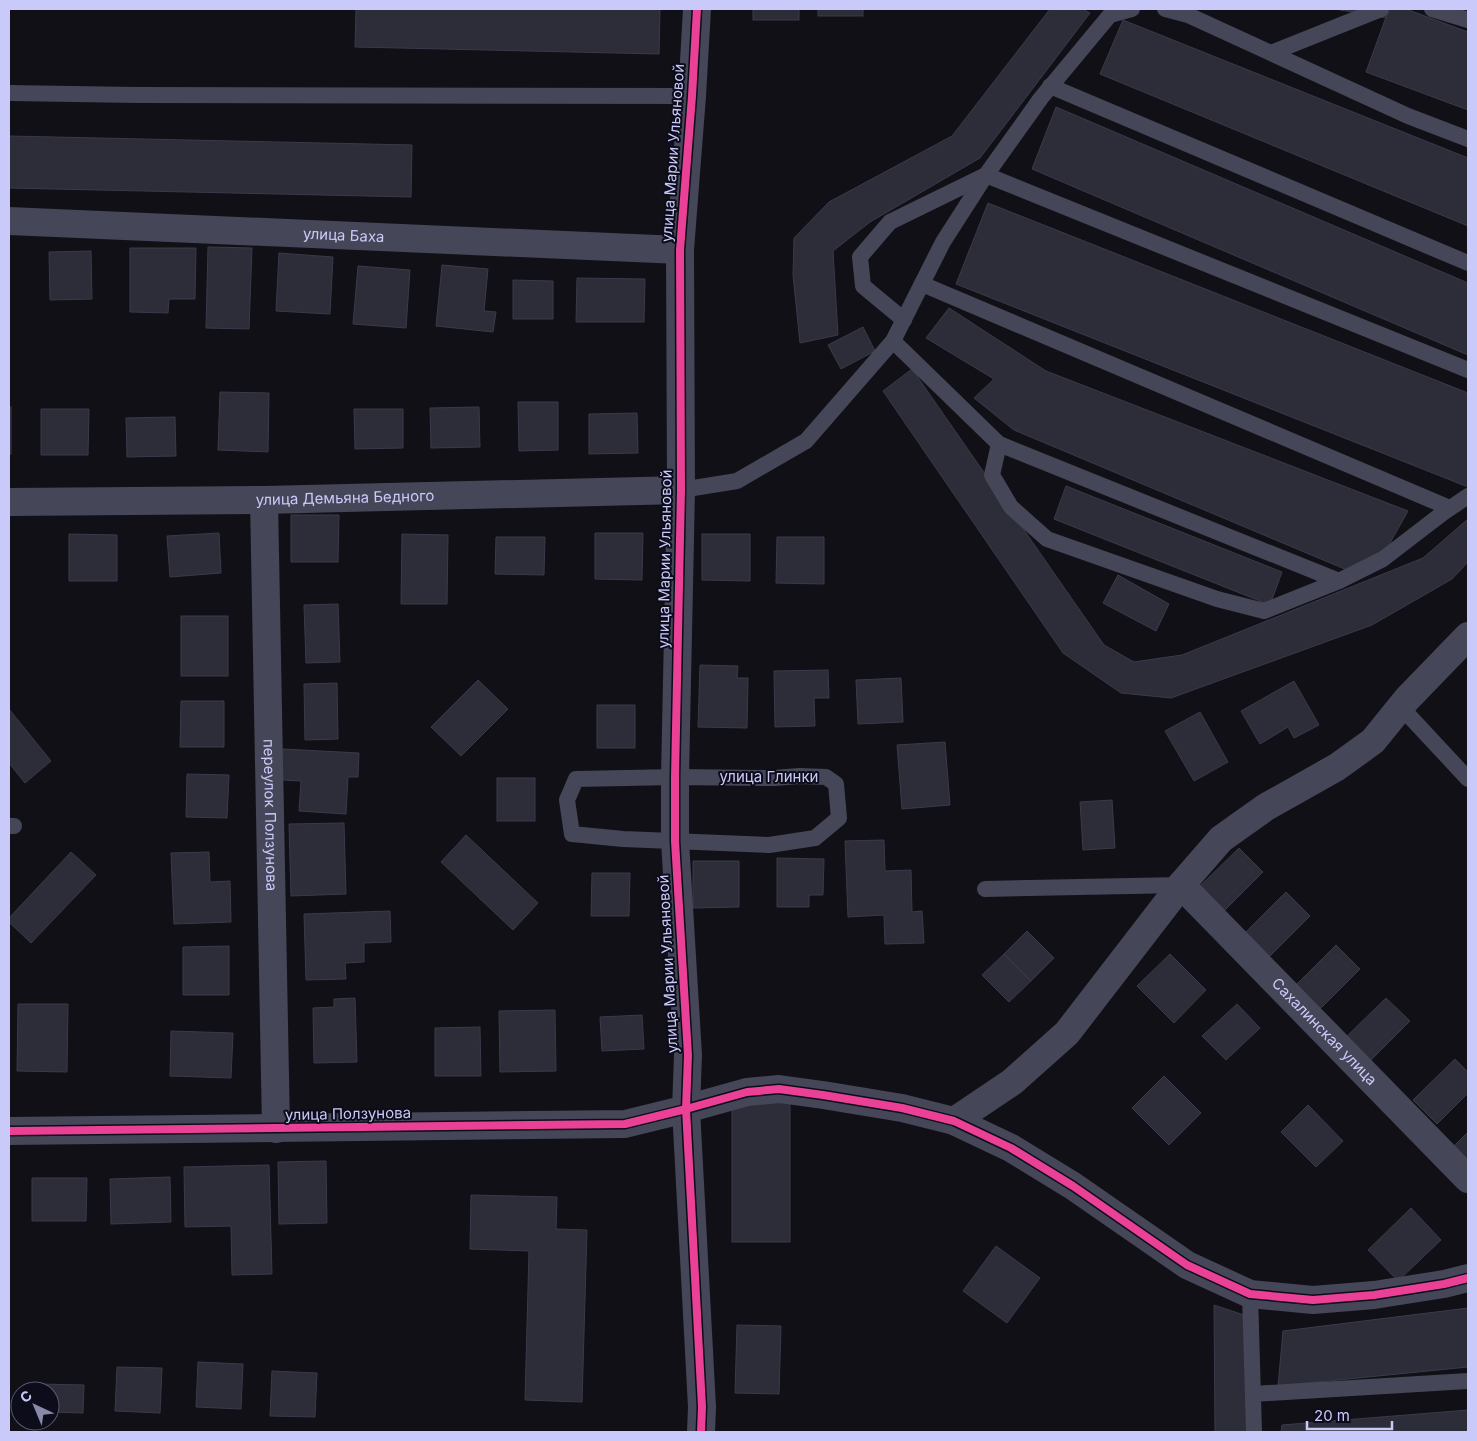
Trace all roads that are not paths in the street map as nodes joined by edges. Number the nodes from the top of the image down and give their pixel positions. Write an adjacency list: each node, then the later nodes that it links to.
1 (697, 9): 10 (street, улица Марии Ульяновой)
2 (1132, 9): 8 (lane)
3 (1165, 9): 7 (lane)
4 (1382, 9): 7 (lane)
5 (1432, 9): 6 (lane)
6 (1468, 20)
7 (1271, 53): 11 (lane)
8 (1050, 86): 12 (lane); 15 (lane)
9 (9, 93): 10 (lane)
10 (692, 96): 14 (street, улица Марии Ульяновой)
11 (1468, 139)
12 (986, 175): 16 (lane); 17 (lane); 19 (lane)
13 (9, 221): 14 (street, улица Баха)
14 (680, 250): 21 (street, улица Марии Ульяновой)
15 (1468, 263)
16 (922, 284): 17 (lane); 25 (lane)
17 (904, 320): 18 (lane)
18 (894, 341): 20 (lane); 21 (lane)
19 (1468, 370)
20 (999, 444): 26 (lane); 26 (lane)
21 (680, 490): 23 (street, улица Демьяна Бедного); 29 (street, улица Марии Ульяновой)
22 (1468, 496): 25 (lane)
23 (264, 500): 24 (street, улица Демьяна Бедного); 36 (street, переулок Ползунова)
24 (9, 502)
25 (1450, 508): 26 (lane)
26 (1339, 581)
27 (1468, 636): 28 (street)
28 (1401, 707): 30 (lane); 32 (street)
29 (675, 776): 31 (street, улица Марии Ульяновой); 31 (lane); 31 (lane, улица Глинки)
30 (1468, 779)
31 (675, 841): 34 (street, улица Марии Ульяновой)
32 (1181, 885): 33 (lane); 35 (street); 38 (street, Сахалинская улица)
33 (985, 889)
34 (686, 1109): 35 (street, улица Ползунова); 36 (street, улица Ползунова); 43 (street, улица Марии Ульяновой)
35 (954, 1121): 40 (street, улица Ползунова)
36 (276, 1129): 37 (street, улица Ползунова)
37 (9, 1132)
38 (1468, 1178)
39 (1468, 1278): 40 (street, улица Ползунова)
40 (1250, 1294): 42 (lane)
41 (1468, 1381): 42 (lane)
42 (1253, 1394): 44 (lane)
43 (701, 1432)
44 (1254, 1432)

